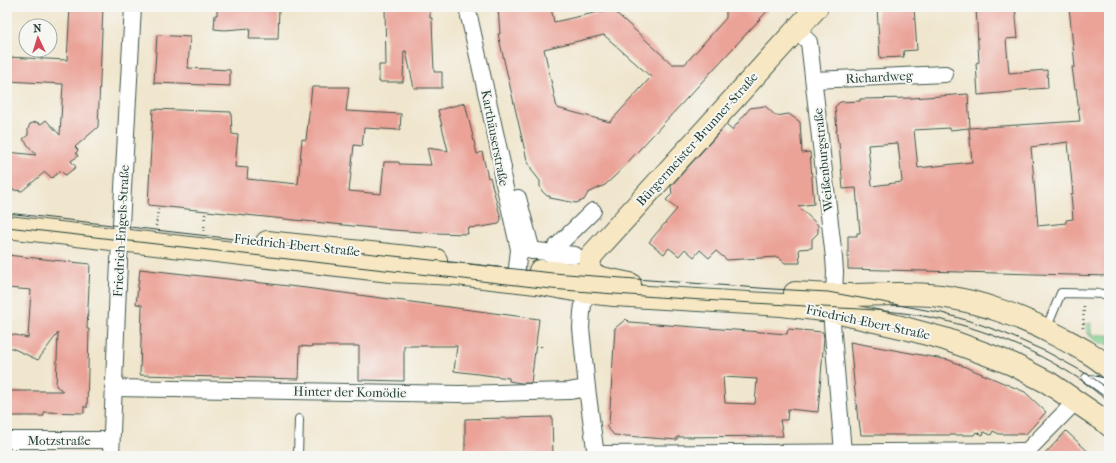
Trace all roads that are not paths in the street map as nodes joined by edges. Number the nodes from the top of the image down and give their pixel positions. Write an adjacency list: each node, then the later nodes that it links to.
1 (133, 7): 11 (street, Friedrich-Engels-Straße)
2 (467, 7): 13 (street, Karthäuserstraße)
3 (817, 7): 4 (main road, Bürgermeister-Brunner-Straße)
4 (796, 30): 6 (street, Weißenburgstraße); 15 (main road, Bürgermeister-Brunner-Straße)
5 (945, 74): 6 (street, Richardweg)
6 (814, 80): 17 (street, Weißenburgstraße)
7 (516, 189): 13 (street)
8 (593, 211): 14 (street)
9 (7, 213): 11 (main road, Friedrich-Ebert-Straße)
10 (7, 227): 11 (main road, Friedrich-Ebert-Straße)
11 (121, 233): 13 (main road, Friedrich-Ebert-Straße); 15 (main road, Friedrich-Ebert-Straße); 21 (street, Friedrich-Engels-Straße)
12 (575, 255): 14 (street)
13 (526, 256): 14 (street); 15 (main road, Friedrich-Ebert-Straße)
14 (554, 258)
15 (586, 284): 17 (main road, Friedrich-Ebert-Straße); 17 (main road, Friedrich-Ebert-Straße); 22 (street)
16 (1109, 294): 18 (lane)
17 (833, 303): 18 (main road, Friedrich-Ebert-Straße); 24 (main road, Friedrich-Ebert-Straße); 29 (street, Weißenburgstraße)
18 (1046, 330): 19 (main road, Friedrich-Ebert-Straße)
19 (1109, 368)
20 (1109, 382): 23 (lane)
21 (113, 388): 22 (street, Hinter der Komödie); 28 (street, Friedrich-Engels-Straße)
22 (587, 388): 30 (street)
23 (1109, 396)
24 (1076, 401): 26 (main road, Friedrich-Ebert-Straße); 29 (street)
25 (299, 419): 32 (lane)
26 (1108, 421)
27 (7, 440): 28 (street, Motzstraße)
28 (111, 440): 31 (street, Friedrich-Engels-Straße)
29 (844, 452): 30 (street)
30 (596, 455)
31 (111, 456)
32 (298, 456)

